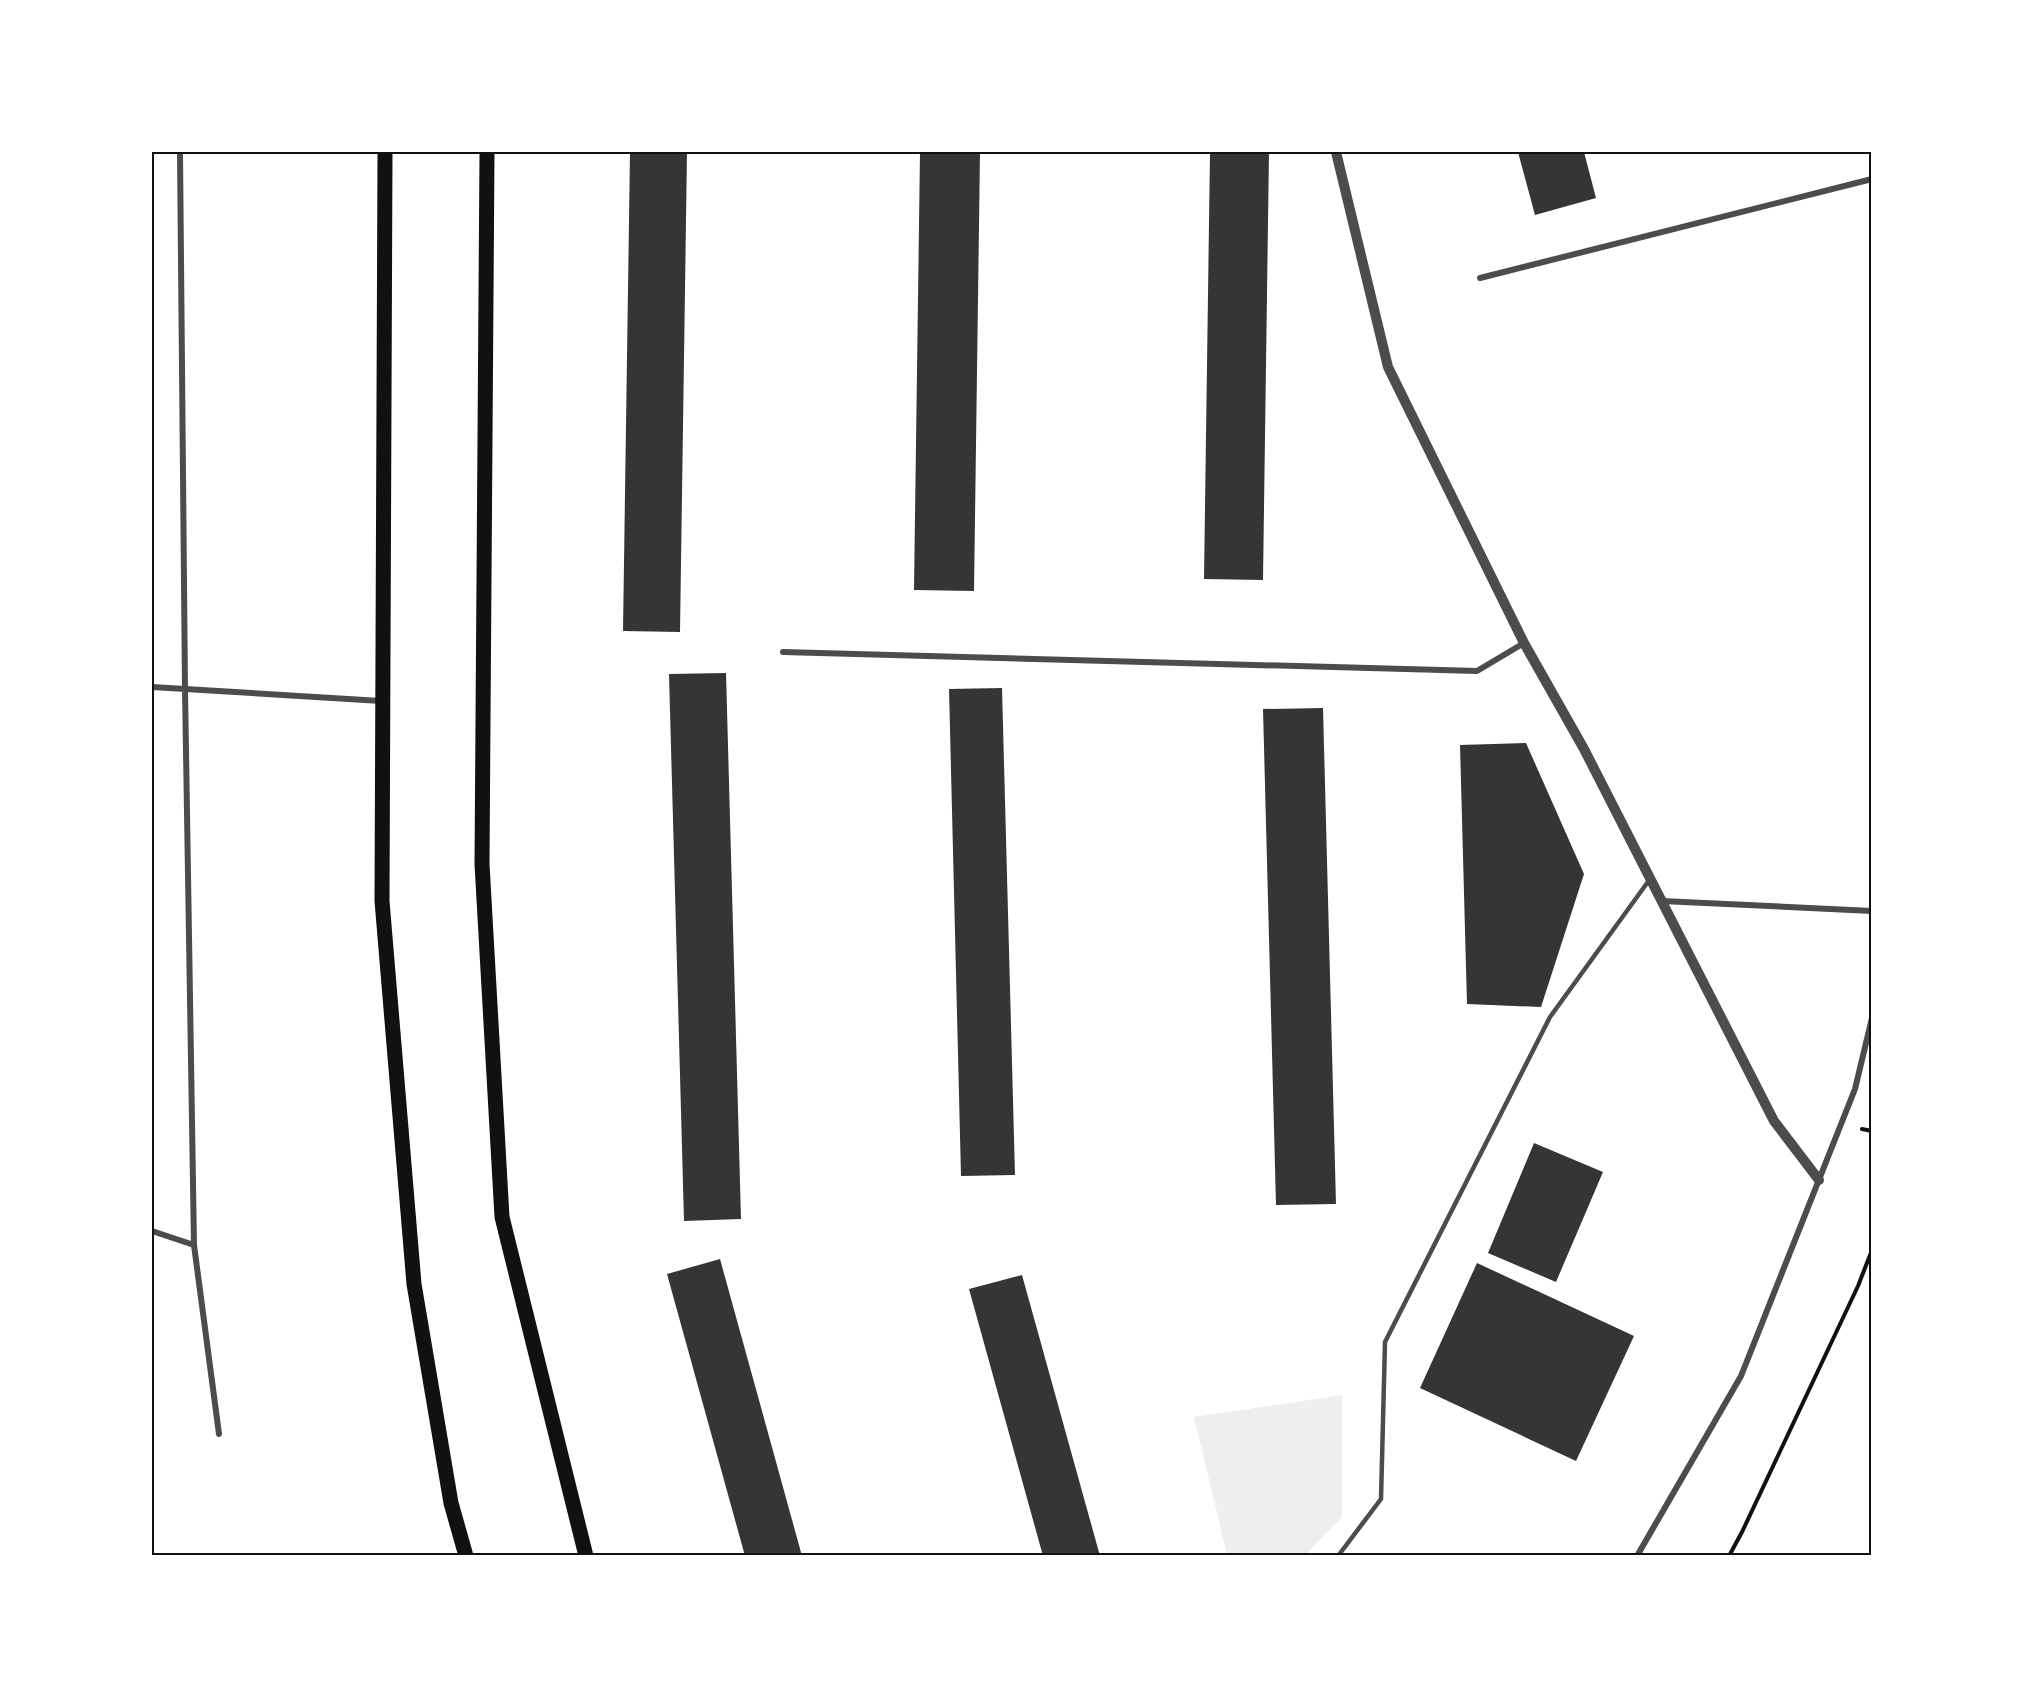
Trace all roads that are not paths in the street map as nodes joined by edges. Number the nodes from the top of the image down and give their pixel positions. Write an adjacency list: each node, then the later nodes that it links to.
1 (180, 152): 10 (street)
2 (385, 152): 11 (main road)
3 (487, 152): 21 (main road)
4 (1336, 152): 7 (street)
5 (1872, 179): 6 (street)
6 (1480, 278)
7 (1524, 643): 8 (street); 12 (street)
8 (783, 652)
9 (152, 687): 10 (street)
10 (185, 689): 11 (street); 18 (street)
11 (383, 701): 20 (main road)
12 (1650, 879): 13 (street); 22 (lane)
13 (1661, 901): 14 (street); 16 (street)
14 (1872, 910)
15 (1872, 1018): 16 (street)
16 (1819, 1180): 23 (street)
17 (152, 1232): 18 (street)
18 (194, 1245): 19 (street)
19 (219, 1434)
20 (466, 1556)
21 (586, 1556)
22 (1338, 1556)
23 (1637, 1556)

